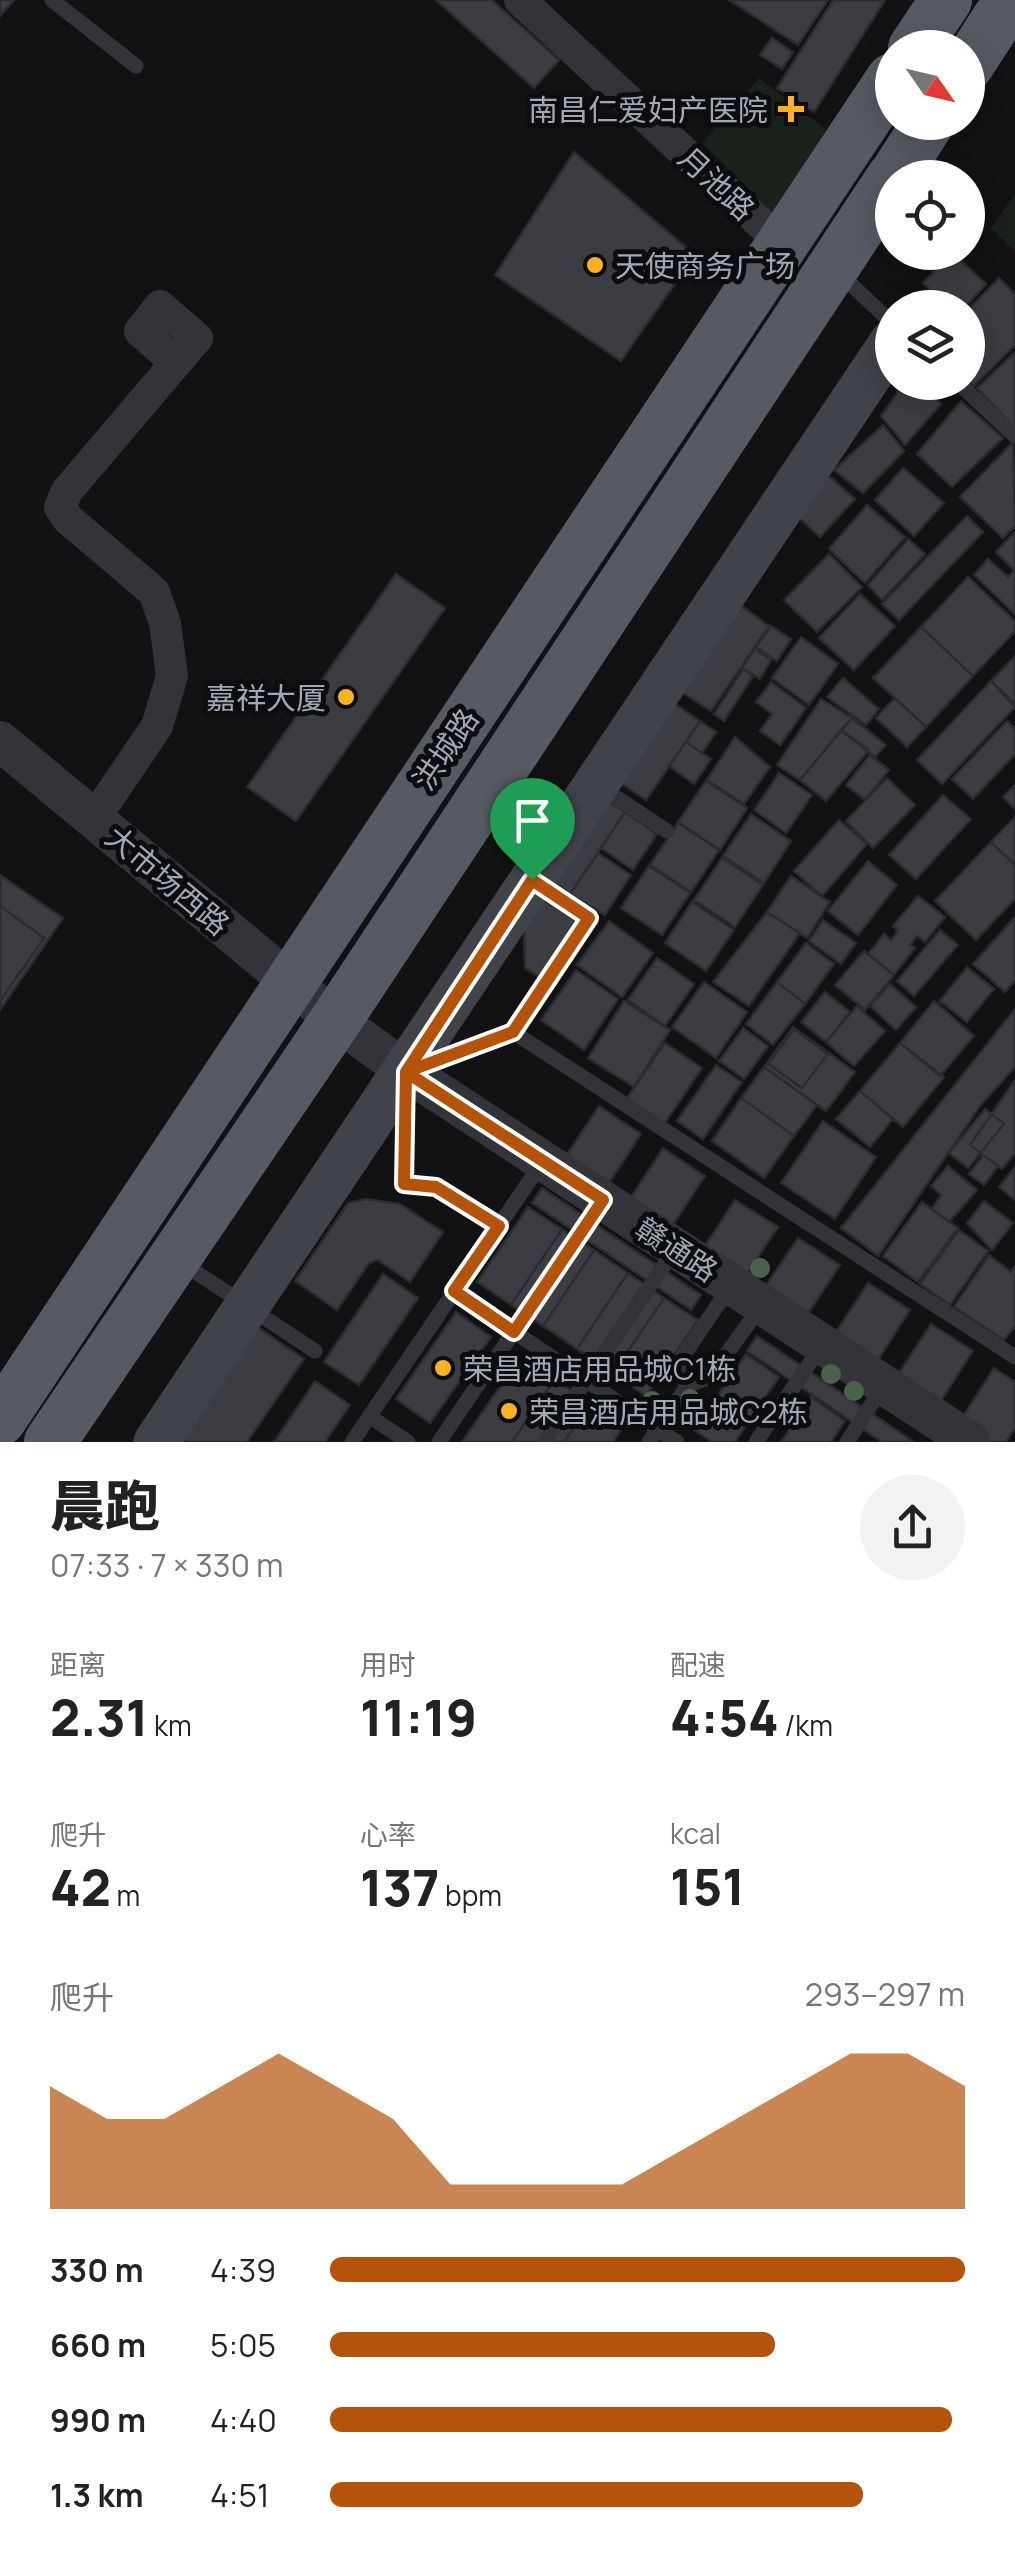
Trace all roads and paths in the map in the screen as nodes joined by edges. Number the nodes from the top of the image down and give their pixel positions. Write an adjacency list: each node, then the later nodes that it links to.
1 (52, 0): 7 (lane)
2 (520, 0): 10 (street, 月池路)
3 (946, 0): 5 (highway)
4 (1010, 0): 6 (highway)
5 (926, 30)
6 (985, 39)
7 (136, 66)
8 (875, 105): 10 (highway, 洪城路)
9 (875, 205): 11 (highway, 洪城路)
10 (783, 244): 22 (highway, 洪城路)
11 (833, 268): 12 (lane); 23 (highway, 洪城路)
12 (875, 307)
13 (176, 362): 19 (street)
14 (875, 367): 18 (main road)
15 (976, 400): 16 (lane)
16 (1015, 436)
17 (0, 741): 19 (street, 大市场西路)
18 (596, 784): 20 (lane); 21 (main road)
19 (94, 819): 22 (street, 大市场西路)
20 (666, 830)
21 (532, 880): 24 (lane); 25 (main road)
22 (289, 982): 23 (street, 大市场西路); 42 (highway, 洪城路)
23 (336, 1020): 25 (street, 赣通路); 30 (highway, 洪城路)
24 (513, 1032): 25 (lane); 37 (lane)
25 (406, 1072): 26 (street, 赣通路); 28 (lane); 33 (main road)
26 (543, 1162): 27 (street, 赣通路); 28 (lane)
27 (603, 1200): 29 (street, 赣通路); 34 (lane)
28 (499, 1226): 31 (lane)
29 (676, 1248): 32 (street, 赣通路); 38 (lane)
30 (174, 1258): 33 (lane); 45 (highway, 洪城路)
31 (454, 1291): 34 (lane); 41 (lane)
32 (746, 1295): 35 (street, 赣通路); 40 (lane); 40 (lane)
33 (248, 1306): 36 (lane); 46 (main road)
34 (514, 1332): 38 (lane); 49 (lane)
35 (823, 1344): 39 (street, 赣通路); 52 (lane)
36 (314, 1351)
37 (1015, 1358)
38 (586, 1380): 43 (lane); 50 (lane)
39 (884, 1385): 44 (street, 赣通路); 53 (lane)
40 (688, 1386): 43 (lane)
41 (369, 1416): 47 (lane); 48 (lane)
42 (0, 1420)
43 (654, 1436): 51 (lane)
44 (954, 1437)
45 (50, 1442)
46 (156, 1442)
47 (352, 1442)
48 (408, 1442)
49 (439, 1442)
50 (544, 1442)
51 (677, 1442)
52 (756, 1442)
53 (847, 1442)

